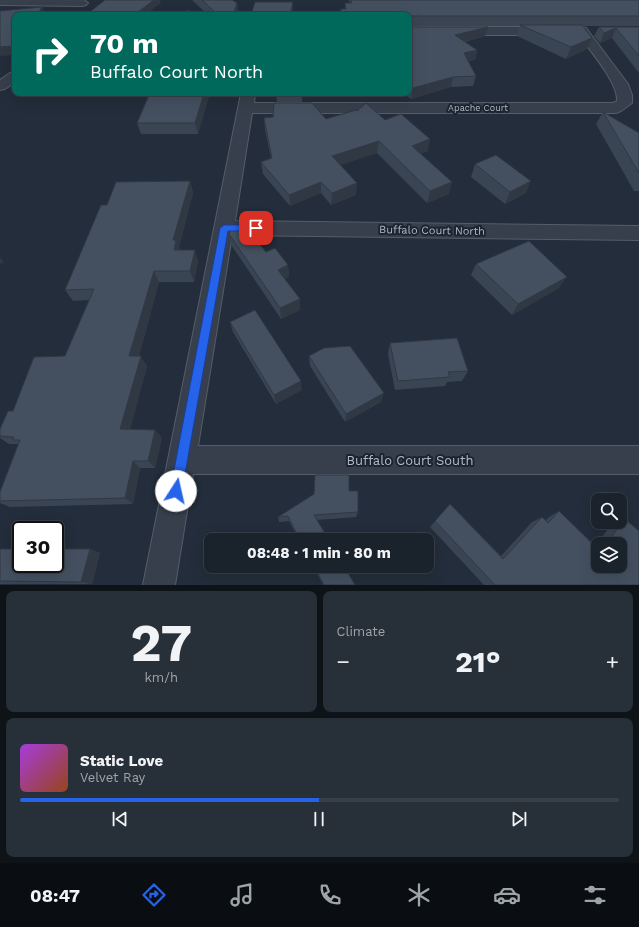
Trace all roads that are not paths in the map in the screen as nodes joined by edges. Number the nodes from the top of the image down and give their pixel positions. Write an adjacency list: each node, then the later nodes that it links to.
1 (0, 2): 2 (street)
2 (83, 2): 3 (street)
3 (75, 12)
4 (412, 31): 7 (street, Apache Court)
5 (12, 78): 6 (street)
6 (0, 86)
7 (247, 100): 8 (street)
8 (224, 228): 9 (street, Buffalo Court North); 10 (street)
9 (639, 233)
10 (182, 460): 11 (street, Buffalo Court South); 12 (street)
11 (639, 460)
12 (159, 585)

